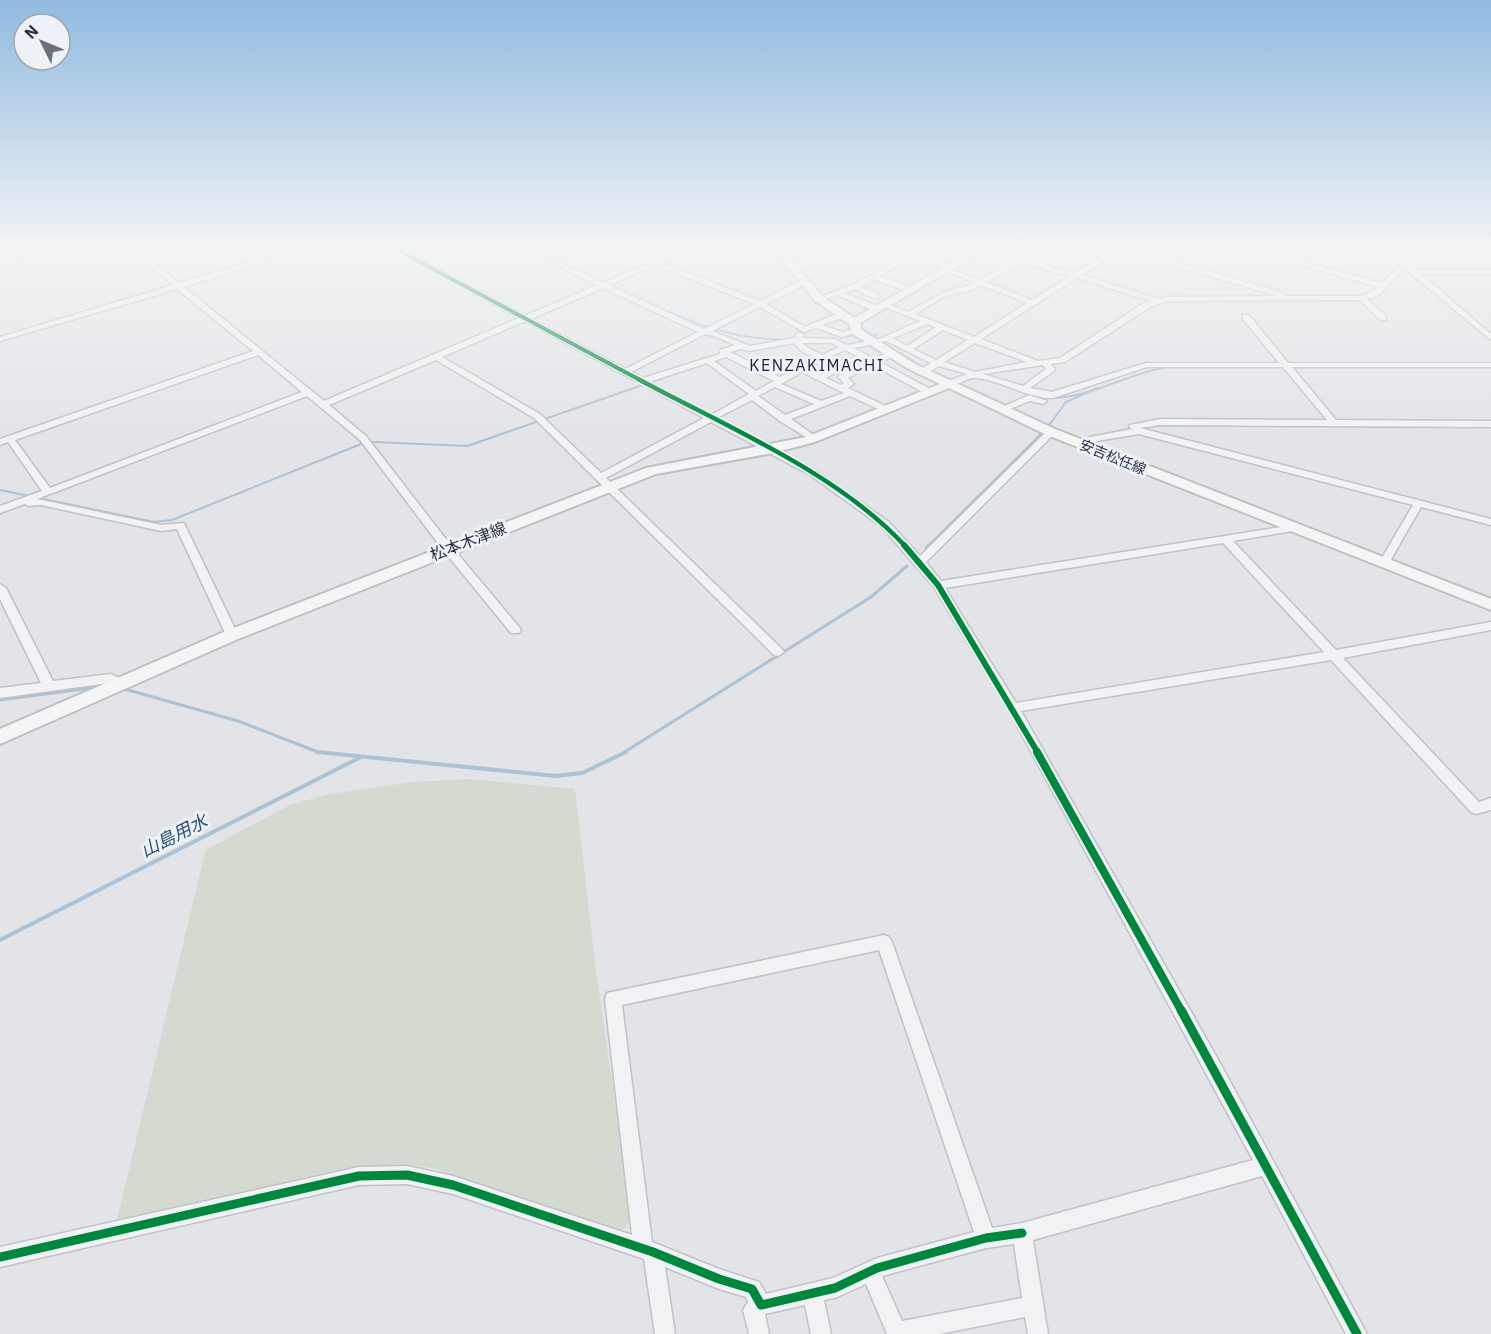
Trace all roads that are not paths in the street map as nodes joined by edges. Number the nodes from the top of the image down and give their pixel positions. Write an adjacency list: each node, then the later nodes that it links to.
1 (100, 309): 29 (street)
2 (207, 309): 35 (street)
3 (508, 309): 20 (street)
4 (549, 309): 20 (street)
5 (660, 309): 25 (street)
6 (750, 309): 25 (street)
7 (769, 309): 24 (street)
8 (834, 309): 17 (main road, 安吉松任線)
9 (879, 309): 26 (main road)
10 (890, 309): 16 (street)
11 (918, 309): 16 (street)
12 (1024, 309): 30 (street)
13 (1141, 309): 43 (street)
14 (1374, 309): 19 (street)
15 (1457, 309): 28 (street)
16 (910, 314): 21 (street)
17 (842, 315): 22 (street); 26 (main road, 安吉松任線)
18 (1246, 317): 46 (street)
19 (1383, 318)
20 (526, 319): 38 (street); 50 (street)
21 (927, 321): 23 (street); 27 (street)
22 (814, 325): 24 (street); 26 (street)
23 (942, 327): 30 (street); 34 (street)
24 (804, 330): 31 (street)
25 (708, 331): 32 (street); 50 (street)
26 (863, 334): 27 (street); 33 (street); 37 (main road, 安吉松任線)
27 (888, 338): 34 (street)
28 (1491, 338)
29 (0, 339)
30 (975, 339): 42 (street); 43 (street)
31 (799, 340): 32 (street); 33 (street); 39 (street)
32 (745, 347): 36 (street)
33 (848, 349): 39 (street); 41 (street)
34 (907, 349): 42 (street)
35 (260, 352): 62 (street); 77 (street)
36 (728, 354): 40 (street); 45 (street)
37 (891, 354): 41 (street); 49 (main road, 安吉松任線)
38 (437, 357): 67 (street); 80 (street)
39 (824, 357): 47 (street); 48 (street)
40 (709, 361): 52 (street); 57 (street)
41 (872, 362): 51 (street); 55 (street)
42 (936, 364): 49 (street); 53 (street)
43 (1043, 364): 53 (street); 60 (street)
44 (1491, 364): 46 (street)
45 (750, 365): 48 (street); 52 (street); 56 (street)
46 (1288, 366): 65 (street); 72 (street)
47 (840, 367): 51 (street); 54 (street)
48 (798, 371): 54 (street); 56 (street)
49 (922, 371): 55 (street); 58 (main road, 安吉松任線)
50 (624, 372): 57 (street)
51 (852, 372): 59 (street)
52 (728, 373): 64 (street)
53 (973, 374): 58 (street); 60 (street)
54 (820, 378): 59 (street)
55 (905, 378): 61 (street)
56 (777, 382): 64 (street); 66 (street)
57 (645, 383): 70 (street)
58 (949, 384): 61 (main road, 松本木津線); 68 (main road, 安吉松任線)
59 (840, 388): 63 (street)
60 (1024, 389): 65 (street)
61 (929, 392): 69 (main road, 松本木津線)
62 (307, 393): 67 (street); 81 (street)
63 (850, 393): 66 (street); 69 (street)
64 (754, 395): 70 (street); 71 (street)
65 (1049, 397): 68 (street)
66 (820, 404): 71 (street)
67 (322, 405): 88 (street)
68 (1002, 409): 74 (main road, 安吉松任線)
69 (887, 410): 76 (main road, 松本木津線)
70 (710, 418): 79 (street); 80 (street)
71 (783, 419): 76 (street)
72 (1333, 422): 73 (street); 75 (street)
73 (1491, 424)
74 (1051, 432): 78 (main road, 安吉松任線); 89 (street)
75 (1108, 435): 78 (street); 83 (street)
76 (812, 438): 79 (main road, 松本木津線)
77 (5, 441): 81 (street)
78 (1084, 446): 86 (main road, 安吉松任線)
79 (768, 450): 80 (main road, 松本木津線); 89 (street)
80 (604, 482): 88 (main road, 松本木津線); 97 (street)
81 (40, 495): 82 (street)
82 (19, 503): 84 (street); 96 (street)
83 (1418, 504): 85 (street); 90 (street)
84 (0, 510)
85 (1491, 522)
86 (1294, 528): 87 (street); 90 (main road, 安吉松任線)
87 (1226, 540): 91 (street); 98 (street)
88 (448, 549): 95 (street); 96 (main road, 松本木津線)
89 (920, 562): 91 (street)
90 (1384, 563): 93 (main road, 安吉松任線)
91 (938, 585): 102 (street)
92 (0, 588): 100 (street)
93 (1491, 605)
94 (1491, 626): 98 (street)
95 (515, 630)
96 (232, 636): 99 (main road, 松本木津線)
97 (778, 652)
98 (1334, 655): 102 (street); 104 (street)
99 (120, 683): 100 (street); 103 (main road, 松本木津線)
100 (49, 686): 101 (street)
101 (0, 693)
102 (1013, 708): 105 (street)
103 (0, 737)
104 (1491, 804)
105 (1264, 1166): 106 (street); 119 (street)
106 (1022, 1233): 107 (street); 113 (street)
107 (986, 1238): 108 (street); 110 (street)
108 (648, 1250): 109 (street); 112 (street); 115 (street)
109 (0, 1257)
110 (870, 1271): 111 (street); 114 (street)
111 (813, 1293): 112 (street); 117 (street)
112 (761, 1305): 116 (street)
113 (1032, 1305): 114 (street); 118 (street)
114 (897, 1333)
115 (665, 1334)
116 (759, 1334)
117 (820, 1334)
118 (1038, 1334)
119 (1357, 1334)

